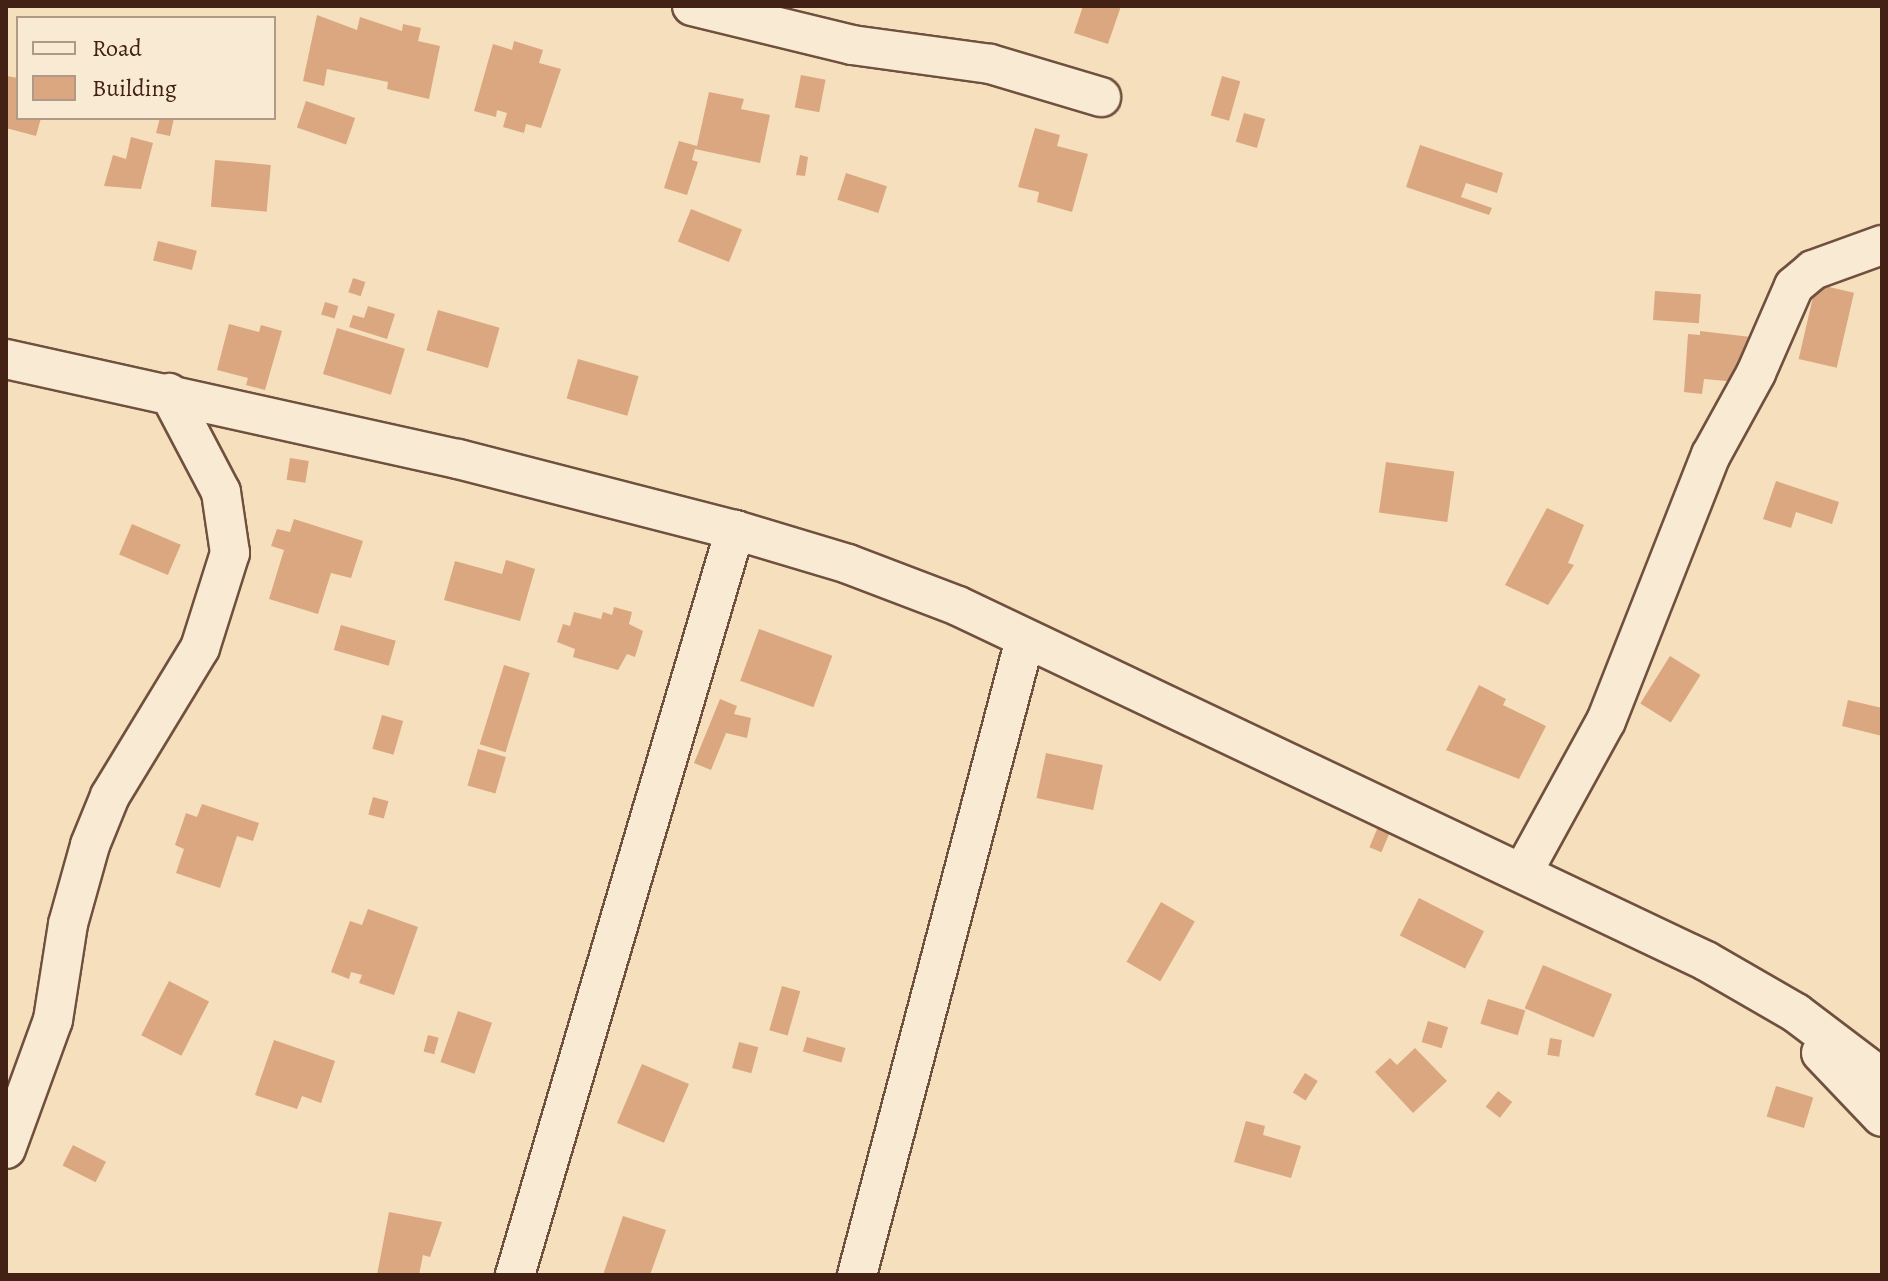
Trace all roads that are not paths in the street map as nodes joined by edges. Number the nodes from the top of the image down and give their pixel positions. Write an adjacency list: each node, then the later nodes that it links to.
1 (692, 6): 2 (street)
2 (1101, 97)
3 (1882, 245): 8 (street)
4 (6, 359): 5 (street)
5 (169, 393): 6 (street); 12 (street)
6 (735, 530): 7 (street); 13 (street)
7 (1025, 639): 8 (street); 14 (street)
8 (1524, 870): 9 (street)
9 (1796, 1013): 10 (street); 11 (street)
10 (1882, 1078)
11 (1882, 1117)
12 (6, 1149)
13 (515, 1275)
14 (857, 1275)

